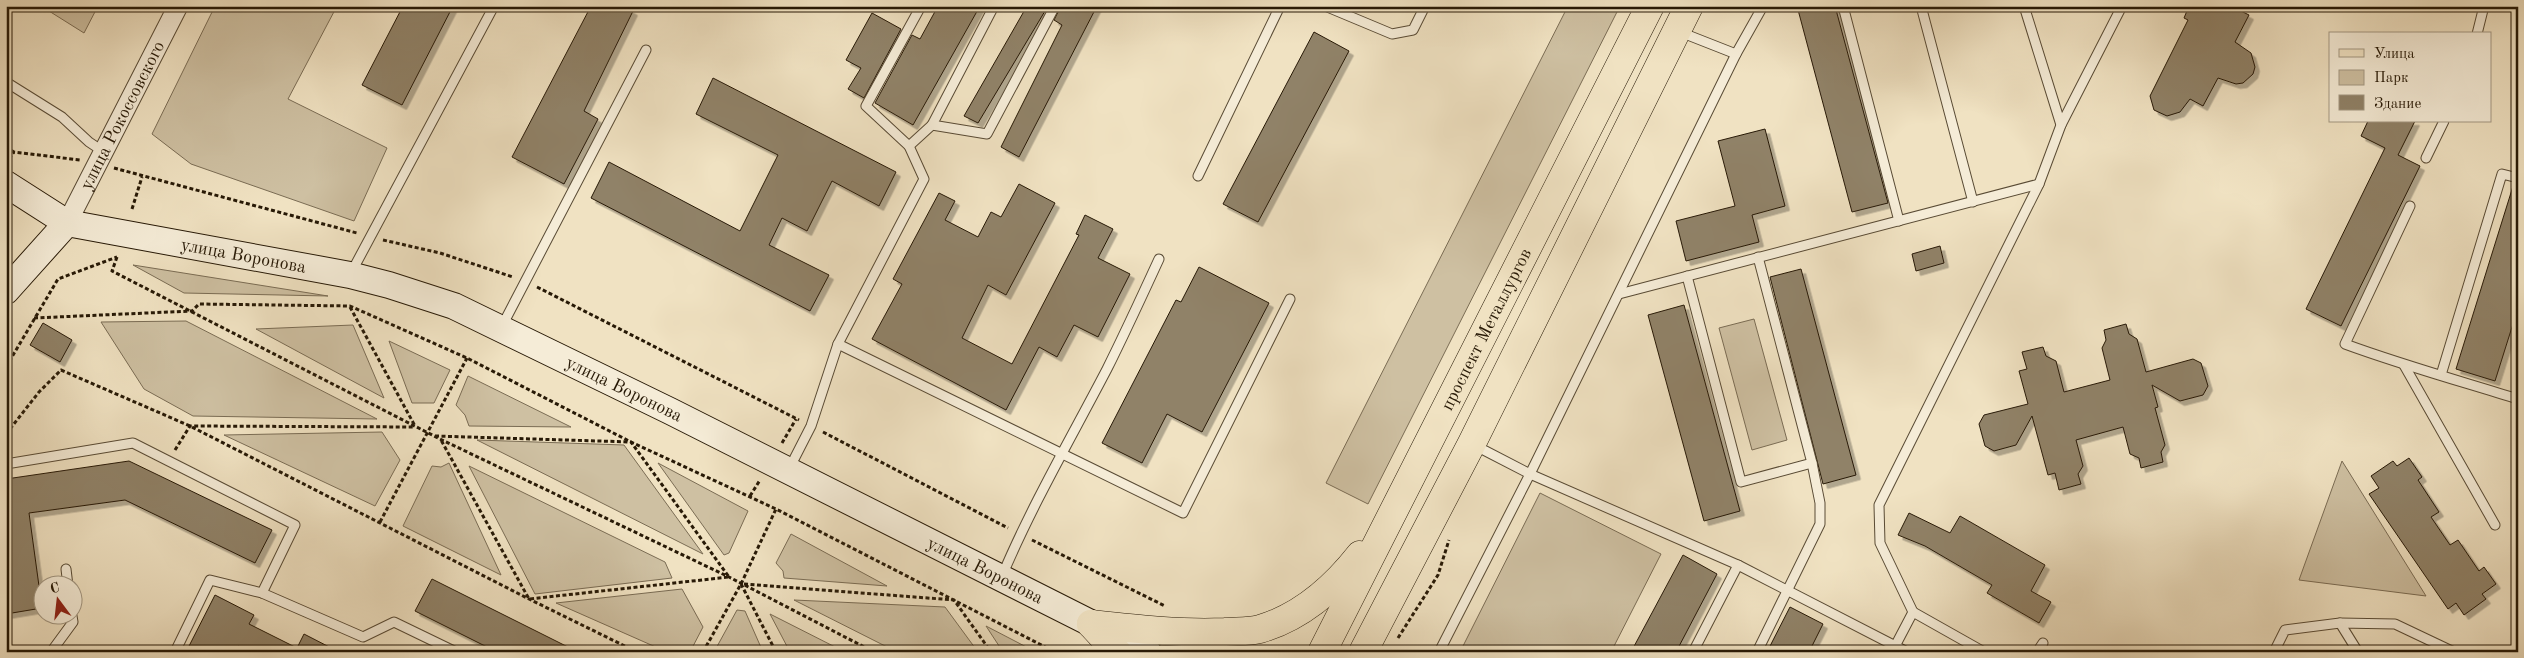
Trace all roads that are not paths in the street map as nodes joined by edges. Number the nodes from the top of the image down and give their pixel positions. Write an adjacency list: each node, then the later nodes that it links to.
1 (178, 6): 26 (street, улица Рокоссовского)
2 (494, 6): 38 (lane)
3 (922, 6): 25 (lane)
4 (994, 6): 23 (lane)
5 (1055, 6): 23 (lane)
6 (1280, 6): 29 (lane)
7 (1325, 6): 8 (lane)
8 (1425, 6)
9 (1650, 6): 54 (main road, проспект Металлургов)
10 (1689, 6): 17 (main road, проспект Металлургов)
11 (1763, 6): 20 (lane)
12 (1843, 6): 34 (lane)
13 (1921, 6): 32 (lane)
14 (2024, 6): 24 (lane)
15 (2122, 6): 24 (lane)
16 (2484, 6): 18 (lane)
17 (1676, 30): 20 (lane); 48 (main road, проспект Металлургов)
18 (2478, 32)
19 (646, 50): 43 (lane)
20 (1736, 54): 41 (lane)
21 (6, 82): 26 (lane)
22 (2444, 122): 27 (lane)
23 (932, 125): 25 (lane)
24 (2062, 125): 31 (lane)
25 (909, 146): 44 (lane)
26 (104, 152): 35 (street, улица Рокоссовского)
27 (2426, 158)
28 (8, 172): 35 (main road, улица Воронова)
29 (1198, 176)
30 (2518, 178): 46 (lane)
31 (2039, 184): 32 (lane); 62 (lane)
32 (1973, 202): 34 (lane)
33 (2410, 206): 45 (lane)
34 (1898, 221): 36 (lane)
35 (67, 223): 38 (main road, улица Воронова); 40 (main road)
36 (1758, 257): 39 (lane); 50 (lane)
37 (1159, 259): 49 (lane)
38 (350, 275): 43 (main road, улица Воронова)
39 (1687, 276): 41 (lane); 50 (lane)
40 (6, 291)
41 (1619, 294): 53 (lane)
42 (1290, 300): 49 (lane)
43 (501, 329): 52 (main road, улица Воронова)
44 (838, 344): 49 (lane); 52 (lane)
45 (2404, 365): 46 (lane); 55 (lane)
46 (2441, 374): 47 (lane)
47 (2518, 400)
48 (1472, 443): 53 (lane); 74 (main road, проспект Металлургов)
49 (1061, 453): 59 (lane)
50 (1812, 463): 60 (lane)
51 (6, 464): 61 (lane)
52 (788, 472): 59 (main road, улица Воронова)
53 (1530, 474): 56 (lane); 75 (lane)
54 (1390, 518): 64 (main road); 73 (main road, проспект Металлургов)
55 (2495, 525)
56 (1738, 565): 60 (lane); 76 (lane)
57 (66, 568): 58 (lane)
58 (67, 576)
59 (1001, 579): 64 (main road, улица Воронова)
60 (1788, 590): 67 (lane); 77 (lane)
61 (262, 593): 69 (lane); 70 (lane)
62 (1913, 612): 67 (lane); 79 (lane)
63 (2340, 623): 81 (lane); 82 (lane); 83 (lane)
64 (1091, 624): 71 (main road); 72 (main road, улица Воронова)
65 (70, 626): 68 (lane)
66 (2043, 643): 80 (lane)
67 (1893, 649): 78 (lane)
68 (51, 652)
69 (176, 652)
70 (456, 652)
71 (1117, 652)
72 (1148, 652)
73 (1322, 652)
74 (1363, 652)
75 (1439, 652)
76 (1693, 652)
77 (1757, 652)
78 (1907, 652)
79 (1984, 652)
80 (2037, 652)
81 (2274, 652)
82 (2358, 652)
83 (2454, 652)

